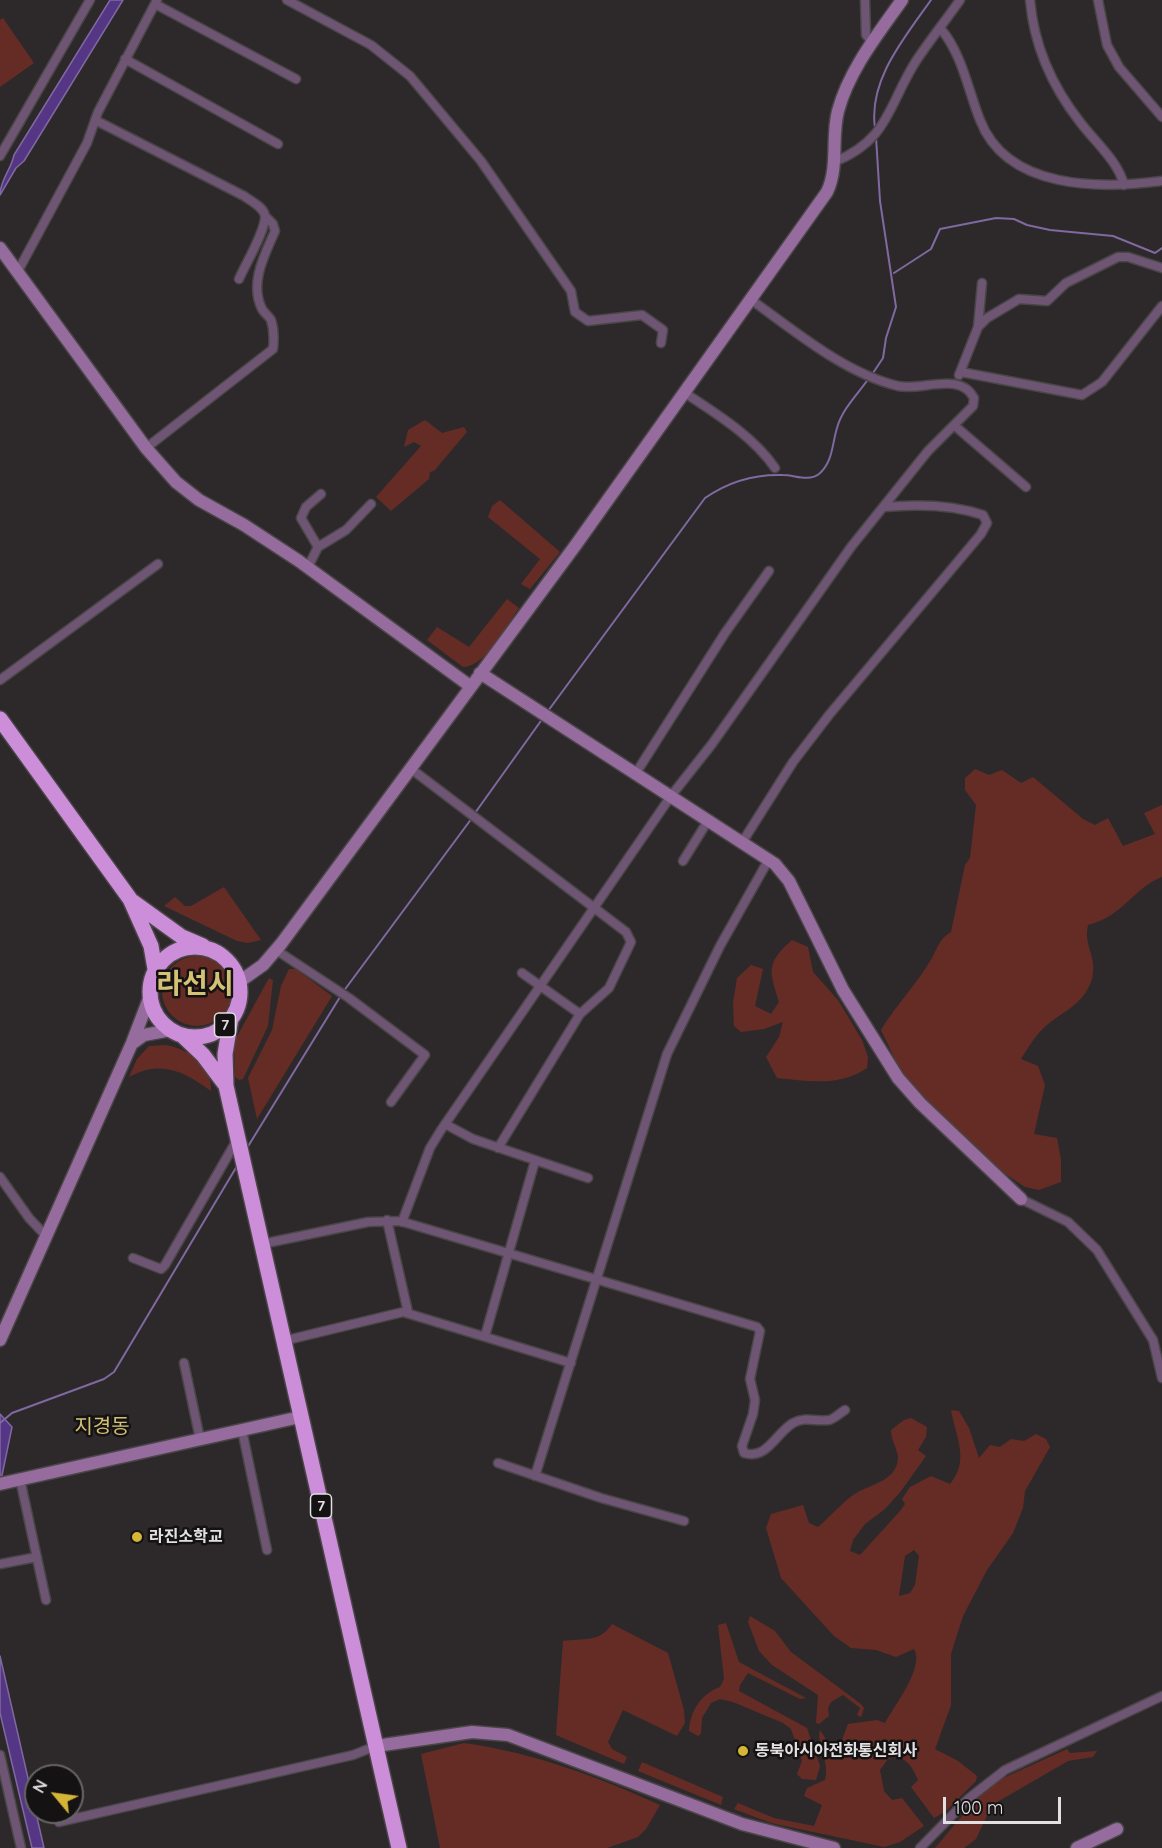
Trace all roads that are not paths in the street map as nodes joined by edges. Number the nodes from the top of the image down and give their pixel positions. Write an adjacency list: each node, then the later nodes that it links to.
1 (90, 0): 16 (street)
2 (287, 0): 29 (street)
3 (865, 0): 10 (street)
4 (902, 0): 10 (street)
5 (960, 0): 9 (street)
6 (1030, 0): 19 (street)
7 (1098, 0): 13 (street)
8 (156, 2): 11 (street); 12 (street)
9 (940, 28): 17 (street); 19 (street)
10 (872, 42): 17 (street)
11 (124, 59): 14 (street); 15 (street)
12 (296, 79)
13 (1162, 117)
14 (95, 120): 20 (street); 23 (street)
15 (278, 144)
16 (0, 156)
17 (834, 162): 26 (street)
18 (1162, 180): 19 (street)
19 (1124, 186)
20 (265, 216): 24 (street); 34 (street)
21 (0, 248): 23 (street)
22 (1162, 268): 28 (street)
23 (18, 270): 34 (street)
24 (239, 279)
25 (982, 282): 28 (street)
26 (750, 299): 31 (street); 32 (street)
27 (1162, 306): 30 (street)
28 (978, 327): 30 (street)
29 (662, 342)
30 (961, 372): 31 (street)
31 (953, 382): 33 (street)
32 (685, 393): 35 (street); 44 (street)
33 (955, 426): 36 (street); 39 (street)
34 (146, 448): 42 (street)
35 (775, 468)
36 (1026, 487)
37 (321, 494): 40 (street)
38 (371, 504): 40 (street)
39 (884, 507): 50 (street); 52 (street)
40 (318, 547): 42 (street)
41 (158, 564): 45 (street)
42 (308, 567): 46 (street)
43 (769, 571): 49 (street)
44 (480, 673): 46 (street); 49 (street)
45 (0, 680)
46 (470, 686): 48 (street)
47 (0, 719): 55 (highway)
48 (410, 768): 56 (street); 58 (street)
49 (636, 773): 50 (street)
50 (671, 796): 51 (street); 56 (street)
51 (709, 819): 52 (street); 54 (street)
52 (742, 841): 53 (street)
53 (769, 859): 76 (street); 83 (street)
54 (684, 861)
55 (130, 899): 57 (highway); 59 (highway)
56 (594, 908): 62 (street); 64 (street)
57 (206, 947): 59 (highway); 61 (highway)
58 (276, 950): 61 (street); 69 (street)
59 (155, 969): 63 (highway)
60 (522, 973): 62 (street)
61 (239, 982): 65 (highway, 7)
62 (541, 986): 64 (street); 70 (street)
63 (150, 996): 66 (highway, 7); 67 (street)
64 (580, 1014): 72 (street)
65 (231, 1018): 66 (highway, 7); 68 (highway, 7)
66 (177, 1033): 67 (street); 68 (highway, 7)
67 (132, 1043): 79 (street)
68 (226, 1086): 71 (highway, 7)
69 (391, 1102)
70 (445, 1124): 72 (street); 78 (street)
71 (239, 1142): 80 (highway, 7); 82 (street)
72 (498, 1148): 73 (street)
73 (536, 1161): 75 (street); 81 (street)
74 (0, 1177): 79 (street)
75 (588, 1178)
76 (1021, 1199): 90 (street)
77 (387, 1220): 78 (street); 80 (street); 84 (street)
78 (402, 1222): 81 (street)
79 (46, 1236): 86 (street)
80 (262, 1244): 87 (highway, 7)
81 (509, 1252): 83 (street); 85 (street)
82 (133, 1258)
83 (595, 1279): 89 (street); 91 (street)
84 (408, 1312): 85 (street); 87 (street)
85 (486, 1336): 89 (street)
86 (0, 1340)
87 (283, 1341): 92 (highway, 7)
88 (184, 1363): 94 (street)
89 (571, 1363): 96 (street)
90 (1162, 1378)
91 (845, 1410)
92 (300, 1417): 93 (street); 105 (highway, 7)
93 (242, 1430): 94 (street); 100 (street)
94 (200, 1439): 97 (street)
95 (498, 1463): 96 (street)
96 (535, 1476): 99 (street)
97 (20, 1479): 98 (street); 101 (street)
98 (2, 1483)
99 (684, 1521)
100 (267, 1550)
101 (37, 1557): 102 (street); 103 (street)
102 (0, 1564)
103 (46, 1600)
104 (1162, 1696): 112 (street)
105 (376, 1746): 107 (street); 110 (highway, 7); 111 (street)
106 (0, 1755): 109 (street)
107 (84, 1816)
108 (1117, 1829): 113 (street)
109 (21, 1848)
110 (399, 1848)
111 (834, 1848)
112 (920, 1848)
113 (1077, 1848)

